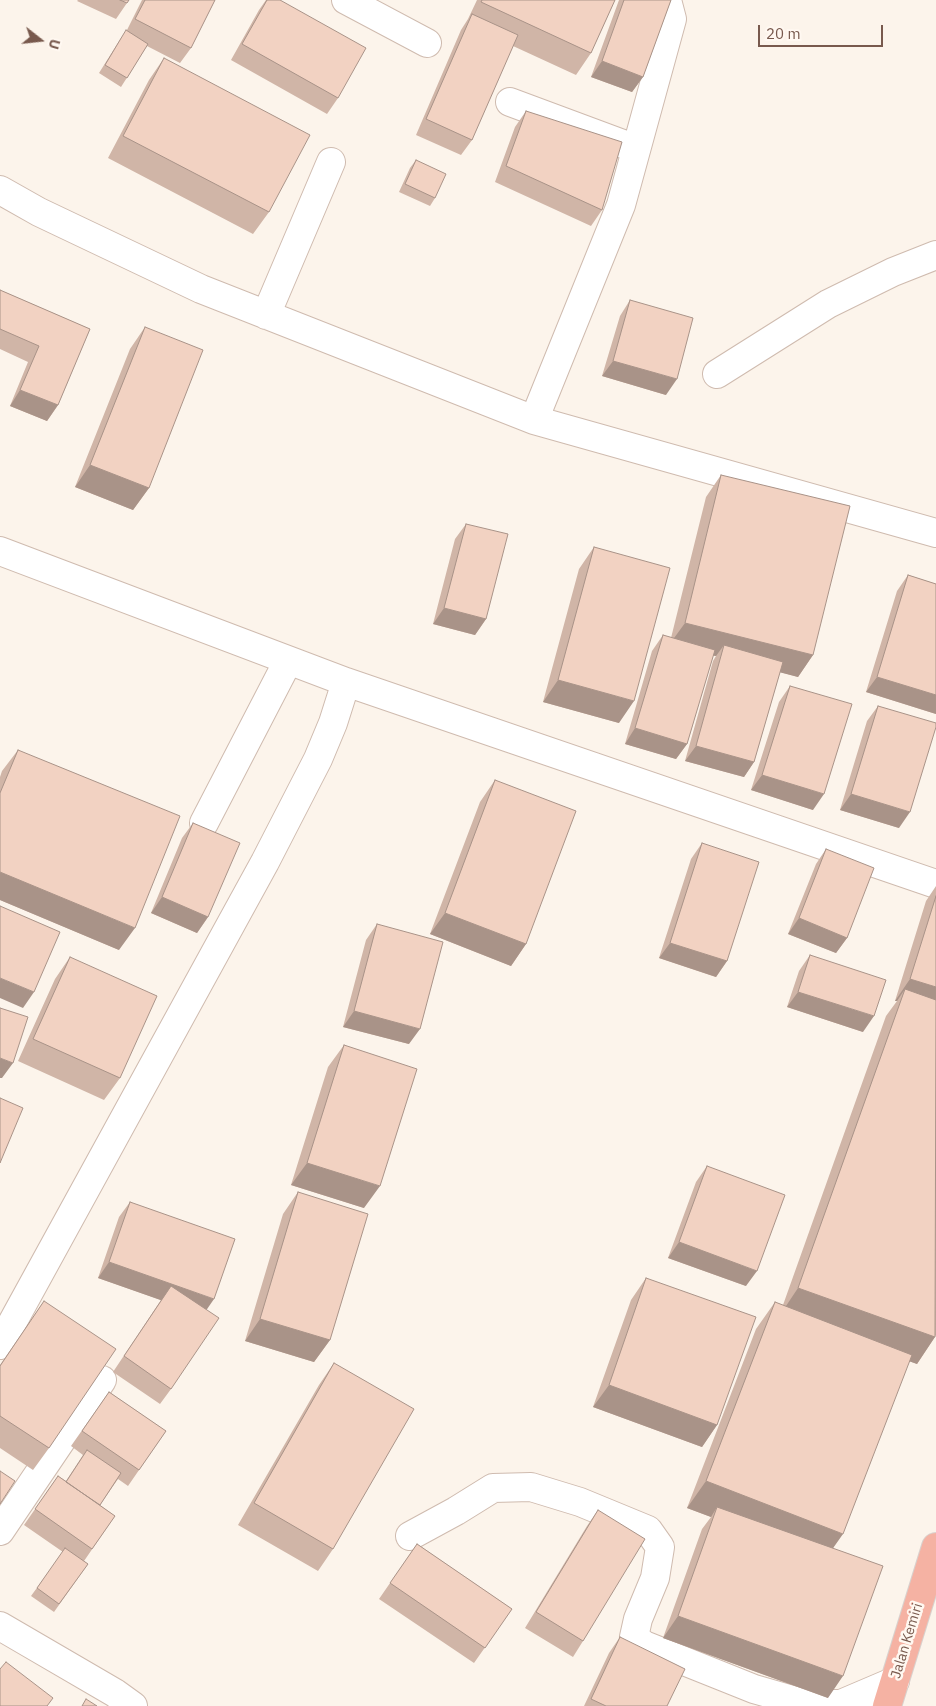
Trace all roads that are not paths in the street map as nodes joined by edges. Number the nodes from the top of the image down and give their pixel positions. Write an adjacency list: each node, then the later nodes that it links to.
1 (346, 0): 3 (street)
2 (666, 0): 5 (street)
3 (427, 43)
4 (510, 102): 5 (street)
5 (636, 149): 11 (street)
6 (331, 162): 9 (street)
7 (0, 190): 9 (street)
8 (936, 255): 10 (street)
9 (266, 315): 11 (street)
10 (717, 374)
11 (534, 420): 12 (street)
12 (936, 533)
13 (0, 551): 14 (street)
14 (288, 661): 15 (street); 16 (street)
15 (346, 682): 17 (street); 18 (street)
16 (204, 823)
17 (936, 884)
18 (0, 1345)
19 (102, 1380): 20 (street)
20 (0, 1531)
21 (410, 1536): 24 (street)
22 (936, 1547): 24 (highway, Jalan Kemiri)
23 (0, 1626): 25 (street)
24 (895, 1680): 26 (highway, Jalan Kemiri)
25 (134, 1706)
26 (887, 1706)

